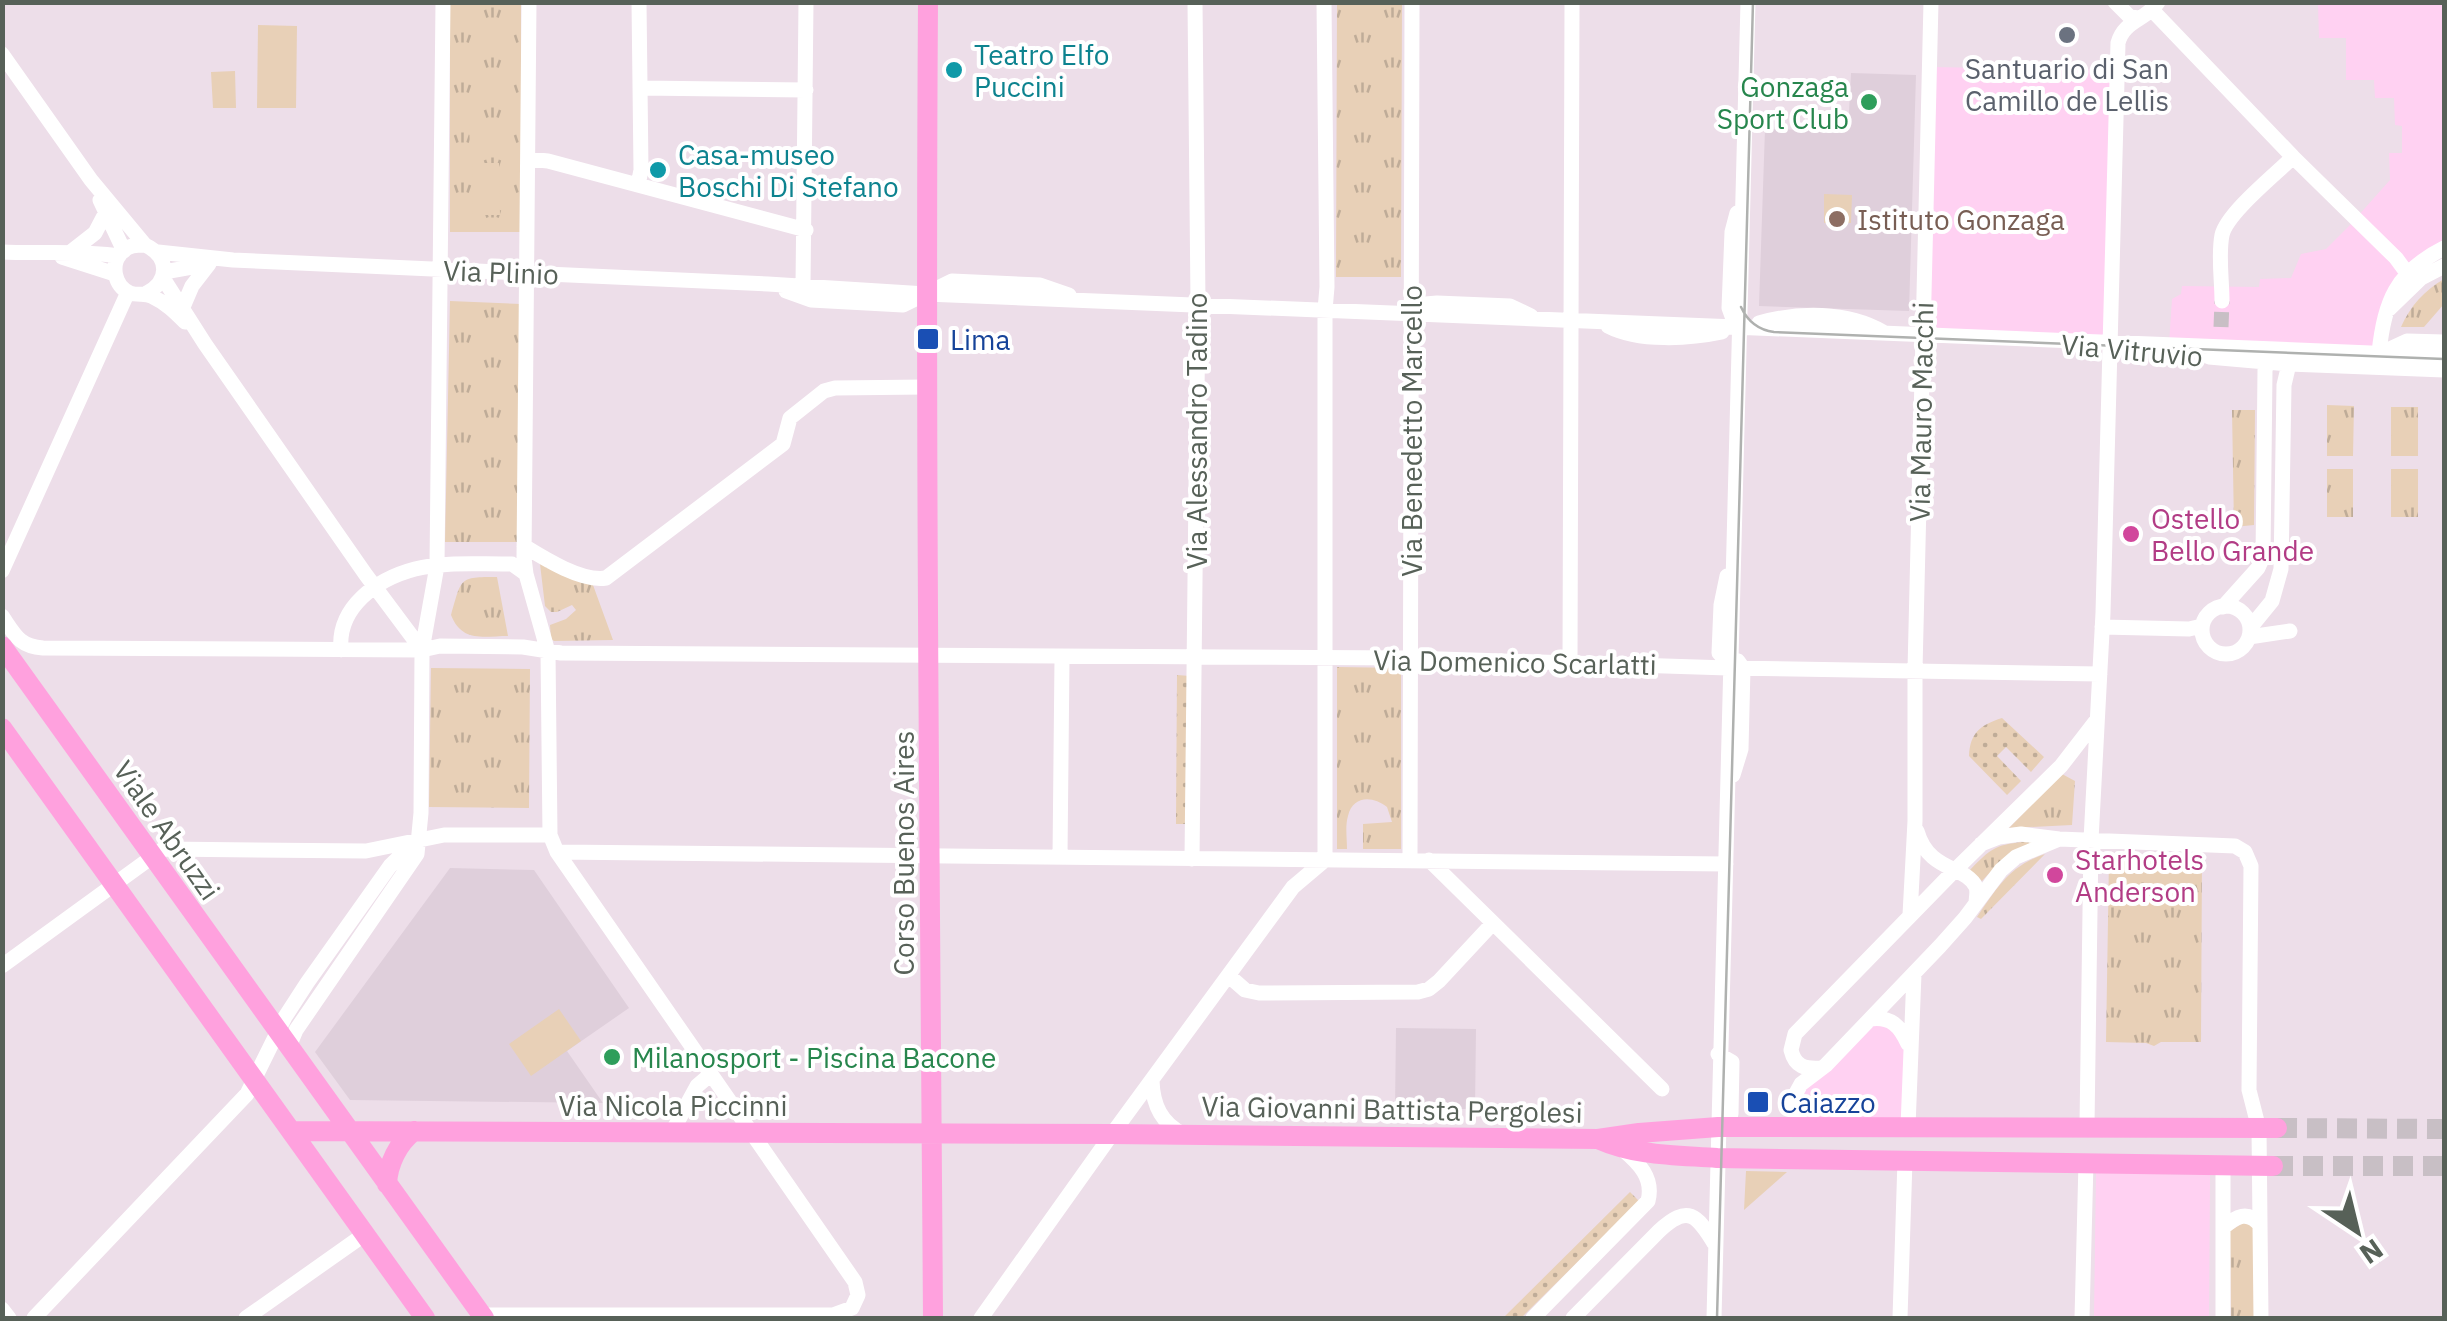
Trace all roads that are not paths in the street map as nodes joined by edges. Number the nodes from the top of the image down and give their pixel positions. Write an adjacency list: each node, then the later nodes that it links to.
1 (443, 2): 32 (street)
2 (528, 2): 18 (street)
3 (639, 2): 15 (street)
4 (806, 2): 16 (street)
5 (928, 2): 41 (main road)
6 (1195, 2): 43 (street, Via Alessandro Tadino)
7 (1324, 2): 45 (street)
8 (1412, 2): 47 (street, Via Benedetto Marcello)
9 (1572, 2): 48 (street)
10 (1748, 2): 49 (street)
11 (1931, 2): 51 (street, Via Mauro Macchi)
12 (2115, 2): 13 (street)
13 (2150, 10): 17 (street); 54 (street)
14 (2, 54): 19 (street)
15 (640, 88): 16 (street); 20 (street)
16 (806, 90): 22 (street)
17 (2293, 157): 33 (street); 42 (street)
18 (528, 160): 20 (street); 35 (street)
19 (92, 180): 21 (street); 24 (street)
20 (638, 185): 22 (street)
21 (106, 212): 25 (street); 27 (street)
22 (806, 230): 38 (street)
23 (2444, 248): 33 (street)
24 (151, 249): 27 (street); 29 (street, Via Plinio); 36 (street)
25 (72, 251): 27 (street); 28 (street)
26 (2, 252): 28 (street)
27 (121, 253): 34 (street)
28 (48, 254): 34 (street)
29 (233, 260): 30 (street, Via Plinio); 32 (street, Via Plinio)
30 (209, 264): 36 (street, Via Plinio); 44 (street)
31 (2444, 266): 46 (street)
32 (440, 270): 35 (street, Via Plinio); 64 (street)
33 (2407, 273): 46 (street)
34 (115, 274): 39 (street)
35 (527, 274): 37 (street, Via Plinio); 63 (street)
36 (164, 275): 40 (street); 44 (street)
37 (773, 286): 38 (street, Via Plinio); 41 (street, Via Plinio)
38 (804, 286): 41 (street, Via Plinio)
39 (128, 292): 40 (street); 65 (street)
40 (147, 293): 53 (street)
41 (924, 295): 43 (street, Via Vitruvio); 62 (main road, Corso Buenos Aires)
42 (2222, 301)
43 (1198, 305): 45 (street, Via Vitruvio); 79 (street, Via Alessandro Tadino)
44 (183, 307): 53 (street)
45 (1325, 310): 47 (street, Via Vitruvio); 80 (street)
46 (2387, 310): 56 (street)
47 (1411, 314): 48 (street, Via Vitruvio); 81 (street, Via Benedetto Marcello)
48 (1571, 320): 49 (street, Via Vitruvio); 82 (street)
49 (1740, 328): 51 (street, Via Vitruvio); 83 (street)
50 (2222, 329): 55 (street)
51 (1923, 335): 54 (street, Via Vitruvio); 84 (street, Via Mauro Macchi)
52 (2444, 342): 56 (street)
53 (204, 344): 66 (street)
54 (2111, 348): 55 (street, Via Vitruvio); 70 (street)
55 (2222, 353): 57 (street, Via Vitruvio)
56 (2380, 354): 57 (street); 58 (street); 60 (street)
57 (2270, 356): 59 (street); 67 (street)
58 (2444, 356)
59 (2289, 364): 60 (street); 72 (street)
60 (2390, 368): 61 (street)
61 (2444, 370)
62 (925, 387): 63 (street); 77 (main road, Corso Buenos Aires)
63 (525, 559): 64 (street); 76 (street)
64 (437, 566): 66 (street); 74 (street)
65 (2, 571)
66 (375, 587): 73 (street); 74 (street)
67 (2223, 607): 69 (street); 72 (street)
68 (2, 616): 75 (street, Viale Abruzzi)
69 (2202, 626): 70 (street); 72 (street)
70 (2102, 628): 85 (street)
71 (2290, 631): 72 (street)
72 (2249, 632)
73 (341, 650): 74 (street, Via Domenico Scarlatti); 75 (street, Via Domenico Scarlatti)
74 (422, 650): 76 (street, Via Domenico Scarlatti); 91 (street)
75 (17, 652): 86 (main road, Viale Abruzzi); 86 (street)
76 (548, 652): 77 (street, Via Domenico Scarlatti); 90 (street)
77 (929, 657): 78 (street, Via Domenico Scarlatti); 96 (main road, Corso Buenos Aires)
78 (1062, 658): 79 (street, Via Domenico Scarlatti); 98 (street)
79 (1194, 658): 80 (street, Via Domenico Scarlatti); 99 (street, Via Alessandro Tadino)
80 (1326, 658): 81 (street, Via Domenico Scarlatti); 100 (street)
81 (1410, 658): 82 (street, Via Domenico Scarlatti); 101 (street, Via Benedetto Marcello)
82 (1570, 663): 83 (street, Via Domenico Scarlatti)
83 (1736, 663): 84 (street, Via Domenico Scarlatti); 103 (street)
84 (1915, 670): 85 (street, Via Domenico Scarlatti); 89 (street, Via Mauro Macchi)
85 (2100, 674): 87 (street)
86 (27, 681): 97 (main road, Viale Abruzzi)
87 (2098, 719): 93 (street); 94 (street)
88 (2, 728): 105 (main road)
89 (1915, 822): 104 (street); 107 (street, Via Mauro Macchi)
90 (550, 835): 91 (street); 95 (street)
91 (419, 838): 97 (street); 112 (street); 115 (street)
92 (2058, 839): 93 (street); 94 (street); 106 (street)
93 (2091, 840): 123 (street); 126 (street)
94 (1981, 844): 104 (street)
95 (557, 852): 96 (street); 118 (street)
96 (930, 856): 98 (street); 132 (main road, Corso Buenos Aires)
97 (152, 857): 105 (street); 113 (main road, Viale Abruzzi)
98 (1060, 857): 99 (street)
99 (1192, 859): 100 (street)
100 (1325, 860): 101 (street); 111 (street)
101 (1410, 860): 102 (street)
102 (1429, 860): 103 (street); 108 (street)
103 (1726, 864): 124 (street)
104 (1954, 871): 106 (street); 107 (street)
105 (114, 884): 109 (street); 119 (main road)
106 (1976, 904): 110 (street)
107 (1910, 915): 117 (street)
108 (1493, 923): 111 (street); 121 (street)
109 (2, 966)
110 (1914, 974): 114 (street); 116 (street)
111 (1229, 976): 120 (street)
112 (307, 984): 113 (street); 115 (street)
113 (253, 998): 115 (main road, Viale Abruzzi)
114 (1870, 1019): 116 (street); 117 (street)
115 (283, 1039): 119 (street); 129 (main road, Viale Abruzzi)
116 (1910, 1048): 122 (street)
117 (1821, 1068): 125 (street)
118 (711, 1074): 130 (street); 131 (street)
119 (254, 1079): 127 (main road); 149 (street)
120 (1152, 1080): 133 (street); 134 (street, Via Giovanni Battista Pergolesi)
121 (1662, 1088)
122 (1908, 1126): 123 (main road); 125 (main road)
123 (2088, 1126): 126 (main road); 138 (main road)
124 (1718, 1127): 125 (main road); 135 (main road); 136 (street)
125 (1804, 1127)
126 (2268, 1128): 140 (street)
127 (290, 1130): 129 (main road, Via Nicola Piccinni); 145 (main road)
128 (414, 1131): 129 (main road, Via Nicola Piccinni); 130 (main road, Via Nicola Piccinni); 141 (main road)
129 (350, 1132): 141 (main road, Viale Abruzzi)
130 (672, 1132): 131 (main road, Via Nicola Piccinni)
131 (752, 1133): 132 (main road, Via Nicola Piccinni); 152 (street)
132 (931, 1134): 133 (main road, Via Giovanni Battista Pergolesi); 153 (main road, Corso Buenos Aires)
133 (1112, 1134): 134 (main road, Via Giovanni Battista Pergolesi); 154 (street)
134 (1186, 1135): 135 (main road, Via Giovanni Battista Pergolesi)
135 (1622, 1142): 136 (main road); 155 (street)
136 (1717, 1158): 137 (main road); 144 (street); 146 (street)
137 (1905, 1160): 138 (main road); 158 (street)
138 (2086, 1162): 139 (main road); 159 (street)
139 (2222, 1165): 140 (main road); 143 (street)
140 (2266, 1166): 142 (street)
141 (387, 1184): 152 (main road, Viale Abruzzi)
142 (2260, 1226): 143 (street); 161 (street)
143 (2223, 1228): 160 (street)
144 (1705, 1229): 146 (street); 156 (street)
145 (365, 1234): 150 (street); 151 (main road)
146 (1715, 1246): 157 (street)
147 (2, 1309): 148 (street)
148 (9, 1318)
149 (34, 1318)
150 (246, 1318)
151 (425, 1318)
152 (480, 1318)
153 (932, 1318)
154 (981, 1318)
155 (1534, 1318)
156 (1572, 1318)
157 (1714, 1318)
158 (1900, 1318)
159 (2082, 1318)
160 (2223, 1318)
161 (2261, 1318)

